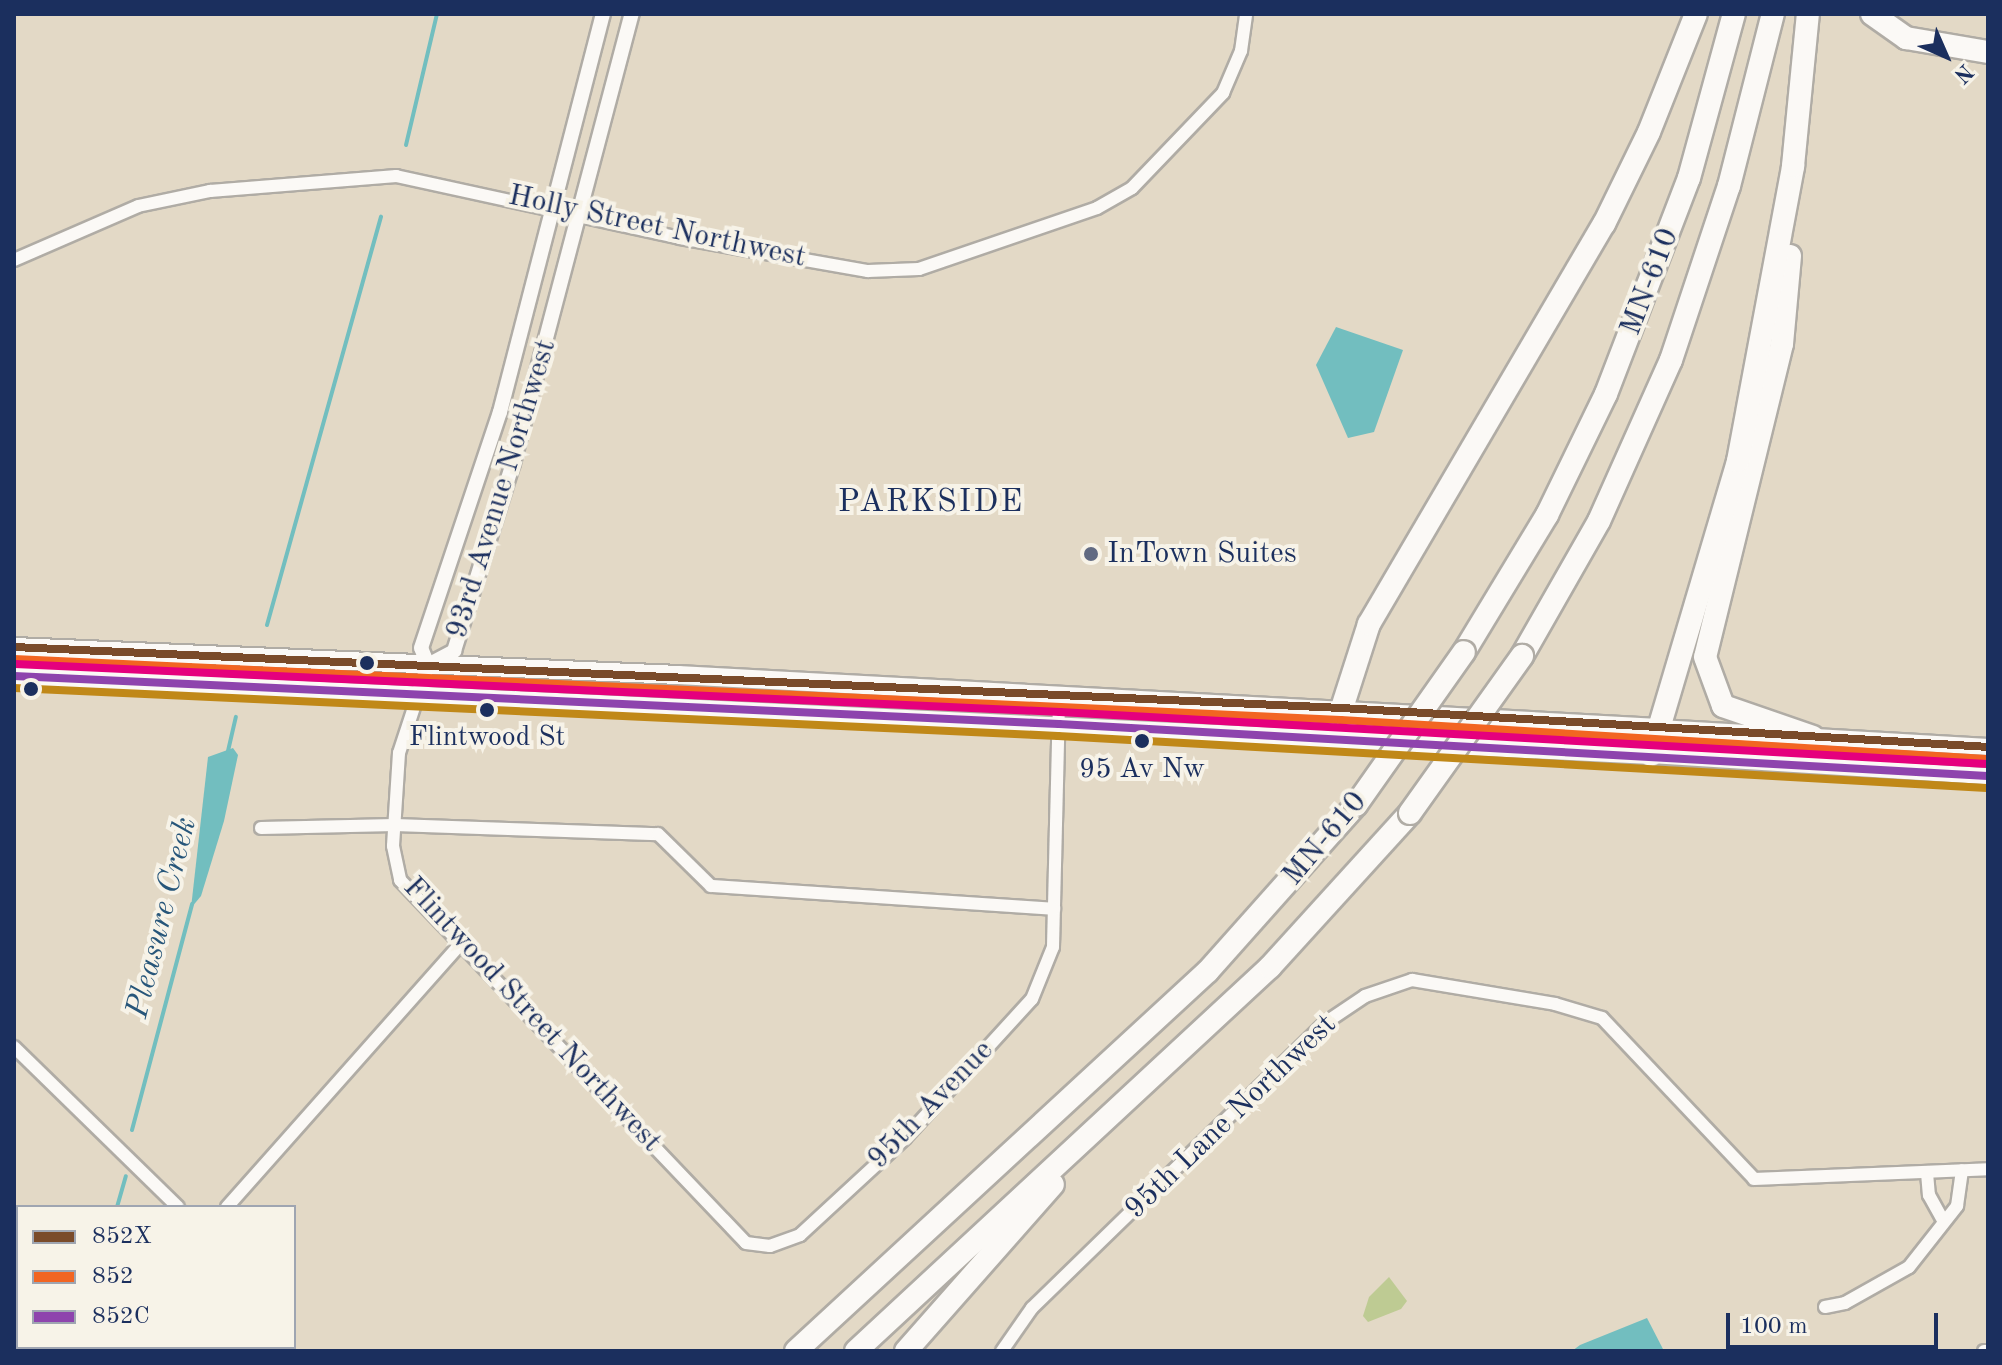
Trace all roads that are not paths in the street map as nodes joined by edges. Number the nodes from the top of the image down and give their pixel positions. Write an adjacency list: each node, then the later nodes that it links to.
1 (603, 14): 11 (street, 93rd Avenue Northwest)
2 (632, 14): 12 (street, 93rd Avenue Northwest)
3 (1246, 14): 12 (street, Holly Street Northwest)
4 (1696, 14): 19 (highway)
5 (1734, 14): 41 (highway, MN-610, bridge)
6 (1773, 14): 32 (highway, MN-610, bridge)
7 (1808, 14): 10 (highway)
8 (1872, 14): 9 (highway)
9 (1988, 52)
10 (1793, 166): 21 (highway); 22 (highway)
11 (554, 209): 12 (street, Holly Street Northwest); 13 (street, Holly Street Northwest); 15 (street, 93rd Avenue Northwest)
12 (582, 216): 15 (street, 93rd Avenue Northwest)
13 (14, 260)
14 (14, 647): 15 (main road)
15 (428, 665): 17 (street, Flintwood Street Northwest); 18 (main road)
16 (14, 676): 17 (main road)
17 (418, 695): 20 (main road); 27 (street, Flintwood Street Northwest)
18 (1059, 696): 19 (main road); 20 (street, 95th Avenue)
19 (1342, 708): 21 (main road); 23 (highway)
20 (1059, 724): 23 (main road); 29 (street, 95th Avenue)
21 (1659, 728): 22 (main road); 25 (highway)
22 (1813, 737): 24 (main road)
23 (1358, 740): 25 (main road)
24 (1988, 747)
25 (1651, 755): 26 (main road)
26 (1988, 776)
27 (395, 825): 28 (street); 29 (street); 30 (street, Flintwood Street Northwest)
28 (261, 828)
29 (1054, 909): 39 (street, 95th Avenue)
30 (460, 945): 37 (street); 39 (street, Flintwood Street Northwest)
31 (14, 1047): 36 (street)
32 (1080, 1144): 42 (highway, MN-610); 43 (highway)
33 (1988, 1169): 34 (street, 95th Lane Northwest)
34 (1962, 1170): 35 (street, 95th Lane Northwest); 38 (street)
35 (1927, 1173): 38 (street); 44 (street, 95th Lane Northwest)
36 (176, 1205)
37 (229, 1205)
38 (1943, 1220): 40 (street)
39 (746, 1243)
40 (1825, 1307)
41 (796, 1351)
42 (856, 1351)
43 (906, 1351)
44 (1002, 1351)

